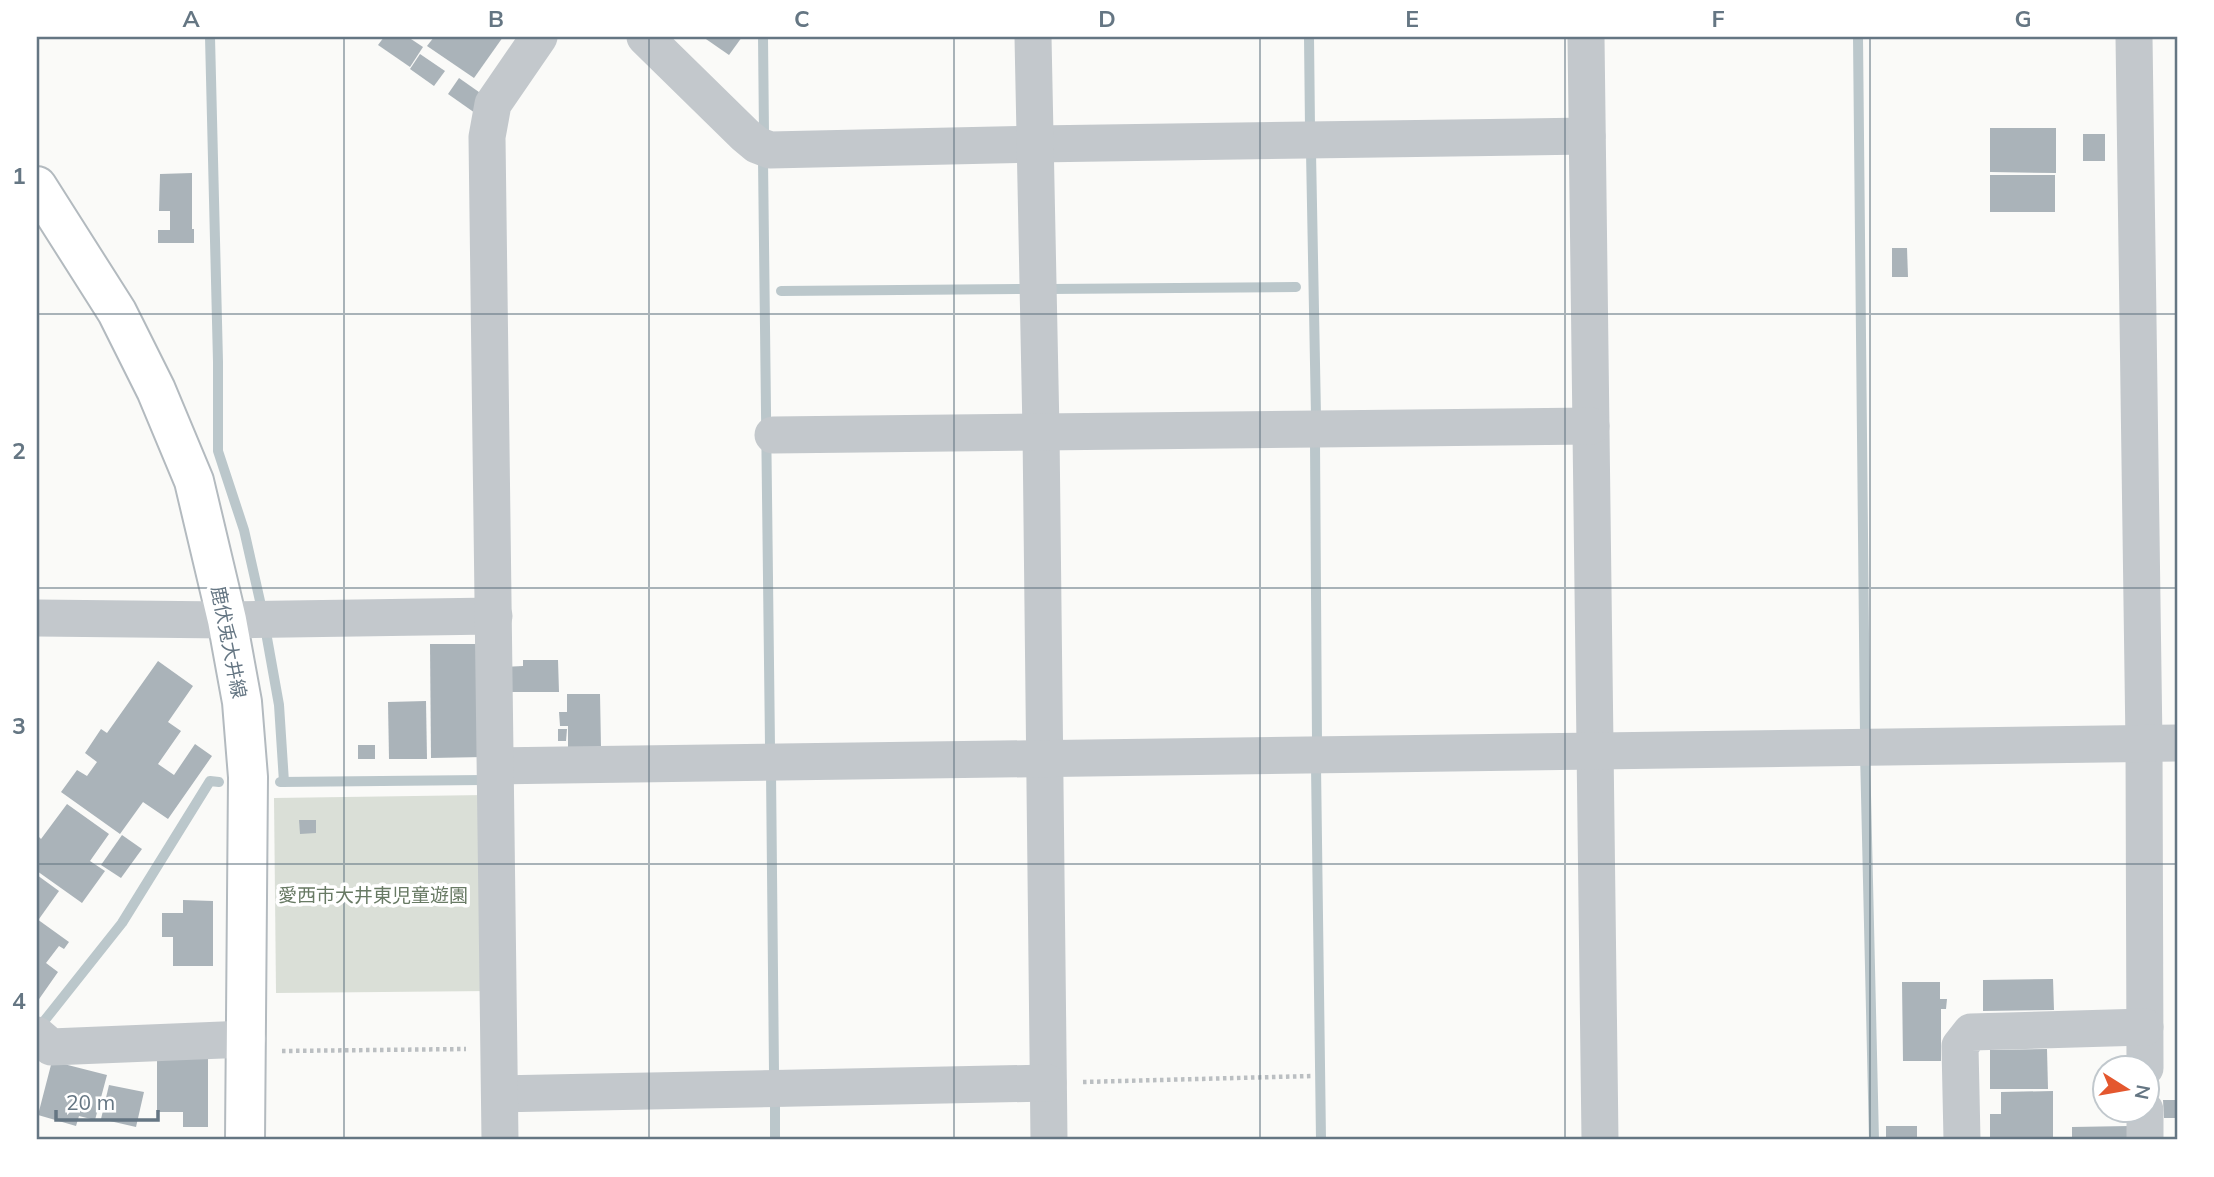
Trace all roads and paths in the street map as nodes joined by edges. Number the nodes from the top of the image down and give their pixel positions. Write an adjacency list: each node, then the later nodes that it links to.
1 (539, 37): 12 (street)
2 (646, 37): 7 (street)
3 (1033, 37): 7 (street)
4 (1586, 37): 6 (street)
5 (2134, 37): 15 (street)
6 (1587, 136): 7 (street); 9 (street)
7 (1035, 144): 10 (street)
8 (37, 186): 14 (main road, 鹿伏兎大井線)
9 (1591, 426): 10 (street); 16 (street)
10 (1041, 432): 11 (street); 17 (street)
11 (773, 435)
12 (494, 616): 14 (street); 18 (street)
13 (37, 618): 14 (street)
14 (227, 620): 20 (main road, 鹿伏兎大井線)
15 (2160, 744): 16 (street); 19 (street)
16 (1595, 752): 17 (street); 30 (street)
17 (1044, 758): 18 (street); 25 (street)
18 (496, 766): 22 (street)
19 (2145, 1027): 23 (street); 31 (street)
20 (247, 1039): 21 (street); 22 (path); 27 (main road, 鹿伏兎大井線)
21 (42, 1047)
22 (498, 1052): 26 (street)
23 (2145, 1054)
24 (1312, 1076): 25 (path)
25 (1048, 1083): 26 (street); 29 (street)
26 (500, 1094): 28 (street)
27 (245, 1140)
28 (500, 1140)
29 (1049, 1140)
30 (1600, 1140)
31 (1962, 1140)

